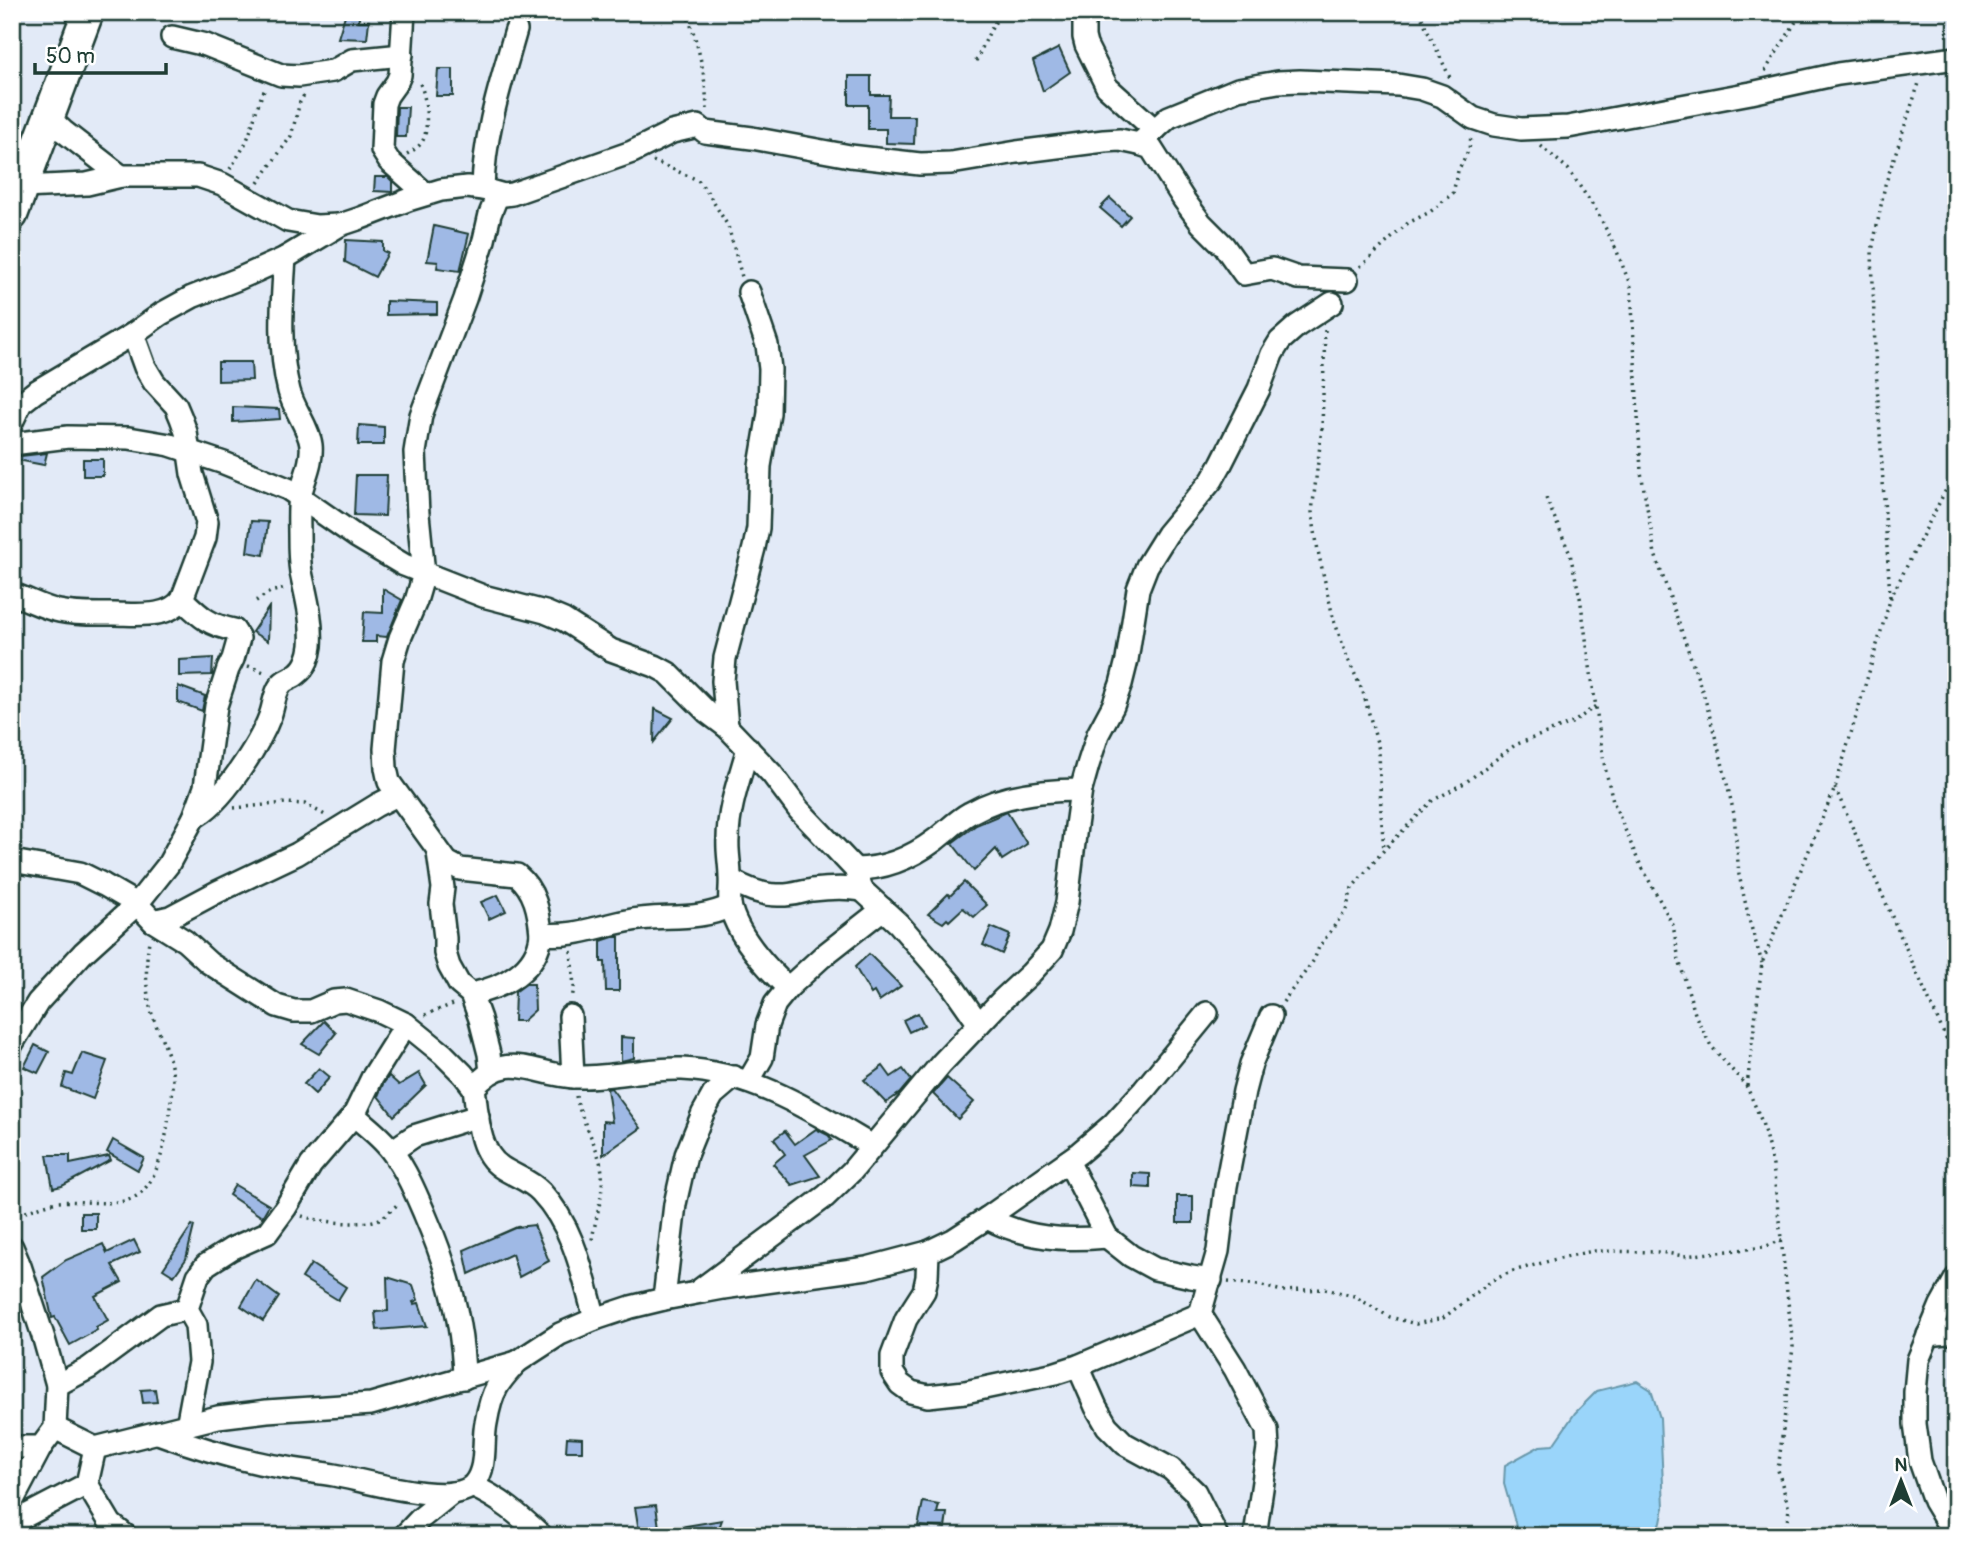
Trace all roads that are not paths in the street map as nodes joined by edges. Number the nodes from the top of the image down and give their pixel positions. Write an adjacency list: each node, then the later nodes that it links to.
1 (88, 12): 8 (street)
2 (404, 12): 6 (street)
3 (1084, 12): 9 (street)
4 (516, 30): 12 (street)
5 (172, 37): 6 (street)
6 (402, 55): 13 (street)
7 (1956, 58): 9 (street)
8 (48, 117): 10 (street); 11 (street)
9 (1147, 137): 12 (street); 17 (street)
10 (121, 176): 11 (street); 15 (street)
11 (23, 187): 14 (street)
12 (491, 191): 13 (street); 25 (street)
13 (426, 194): 15 (street)
14 (12, 215)
15 (340, 225): 16 (street)
16 (285, 258): 20 (street); 24 (street)
17 (1347, 280)
18 (749, 292): 28 (street)
19 (1332, 303): 30 (street)
20 (132, 334): 21 (street); 23 (street)
21 (12, 422)
22 (12, 444): 23 (street)
23 (188, 450): 24 (street); 27 (street)
24 (300, 497): 25 (street); 32 (street)
25 (424, 574): 28 (street); 31 (street)
26 (12, 594): 27 (street)
27 (182, 599): 32 (street)
28 (727, 727): 29 (street)
29 (748, 748): 35 (street); 36 (street)
30 (1081, 790): 35 (street); 49 (street)
31 (397, 795): 33 (street); 41 (street)
32 (194, 817): 38 (street)
33 (438, 852): 42 (street); 44 (street)
34 (12, 862): 38 (street)
35 (855, 869): 37 (street)
36 (731, 880): 37 (street); 39 (street)
37 (862, 890): 40 (street)
38 (136, 904): 41 (street); 50 (street)
39 (730, 906): 42 (street); 43 (street)
40 (883, 909): 43 (street); 49 (street)
41 (153, 922): 48 (street)
42 (541, 934): 44 (street)
43 (788, 988): 53 (street)
44 (471, 994): 51 (street)
45 (1207, 1013): 59 (street)
46 (570, 1016): 52 (street)
47 (1271, 1016): 65 (street)
48 (406, 1024): 54 (street); 55 (street)
49 (979, 1024): 57 (street)
50 (12, 1044)
51 (491, 1072): 52 (street); 54 (street)
52 (573, 1077): 53 (street)
53 (741, 1080): 57 (street); 67 (street)
54 (474, 1088): 56 (street)
55 (354, 1115): 58 (street); 68 (street)
56 (478, 1116): 58 (street); 70 (street)
57 (873, 1146): 66 (street)
58 (392, 1151): 75 (street)
59 (1068, 1161): 60 (street); 61 (street)
60 (987, 1218): 61 (street); 63 (street)
61 (1107, 1237): 65 (street)
62 (12, 1247): 76 (street)
63 (928, 1252): 66 (street); 74 (street)
64 (1956, 1278): 72 (street)
65 (1211, 1280): 69 (street)
66 (695, 1293): 67 (street)
67 (664, 1299): 70 (street)
68 (187, 1309): 76 (street); 77 (street)
69 (1200, 1314): 74 (street); 91 (street)
70 (595, 1319): 73 (street)
71 (1956, 1332): 72 (street)
72 (1928, 1335): 92 (street)
73 (517, 1362): 75 (street); 84 (street)
74 (1078, 1366): 90 (street)
75 (464, 1378): 77 (street)
76 (57, 1385): 78 (street)
77 (187, 1426): 79 (street)
78 (55, 1428): 81 (street); 82 (street)
79 (158, 1433): 82 (street); 84 (street)
80 (13, 1446): 81 (street)
81 (41, 1447): 85 (street)
82 (95, 1448): 83 (street)
83 (87, 1485): 86 (street); 87 (street)
84 (462, 1490): 88 (street); 89 (street)
85 (12, 1502)
86 (12, 1523)
87 (126, 1536)
88 (404, 1536)
89 (542, 1536)
90 (1217, 1536)
91 (1255, 1536)
92 (1955, 1536)

